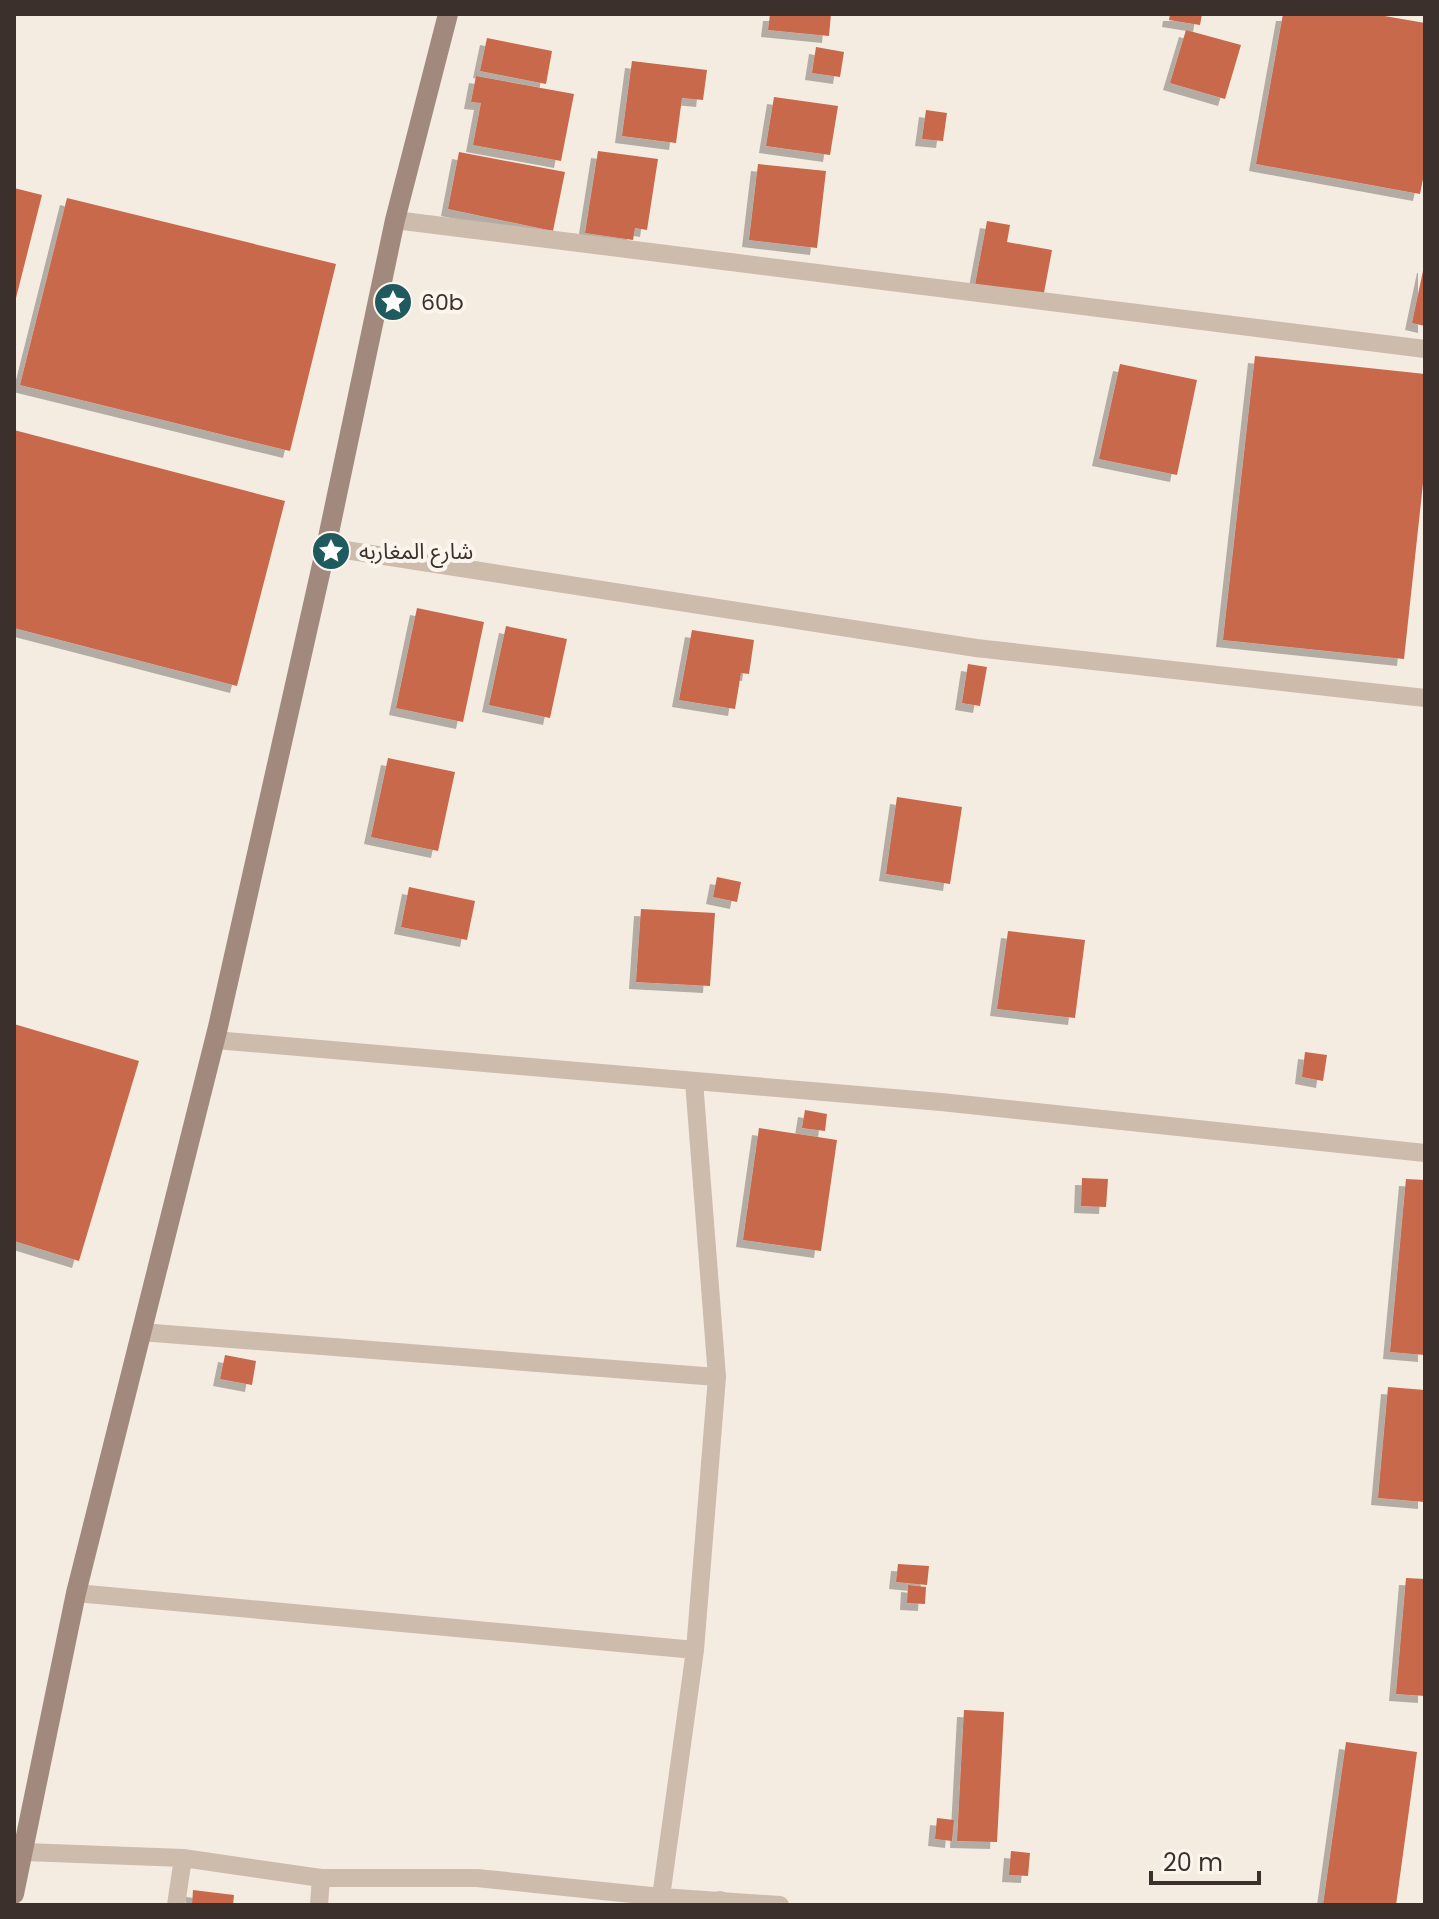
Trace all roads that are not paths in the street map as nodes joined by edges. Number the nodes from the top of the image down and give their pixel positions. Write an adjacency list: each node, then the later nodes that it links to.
1 (448, 14): 2 (street)
2 (395, 220): 3 (lane); 4 (street)
3 (1425, 349)
4 (326, 547): 5 (lane); 6 (street)
5 (1425, 698)
6 (215, 1040): 7 (lane); 9 (street)
7 (694, 1081): 8 (lane); 10 (lane)
8 (1425, 1153)
9 (141, 1332): 10 (lane); 11 (street)
10 (717, 1377): 12 (lane)
11 (76, 1593): 12 (lane); 13 (street)
12 (695, 1650): 17 (lane)
13 (25, 1852): 14 (lane); 16 (street)
14 (183, 1858): 15 (lane); 19 (lane)
15 (321, 1878): 17 (lane); 20 (lane)
16 (14, 1894)
17 (661, 1897): 18 (lane)
18 (720, 1903): 21 (lane)
19 (176, 1905)
20 (319, 1905)
21 (780, 1905)

